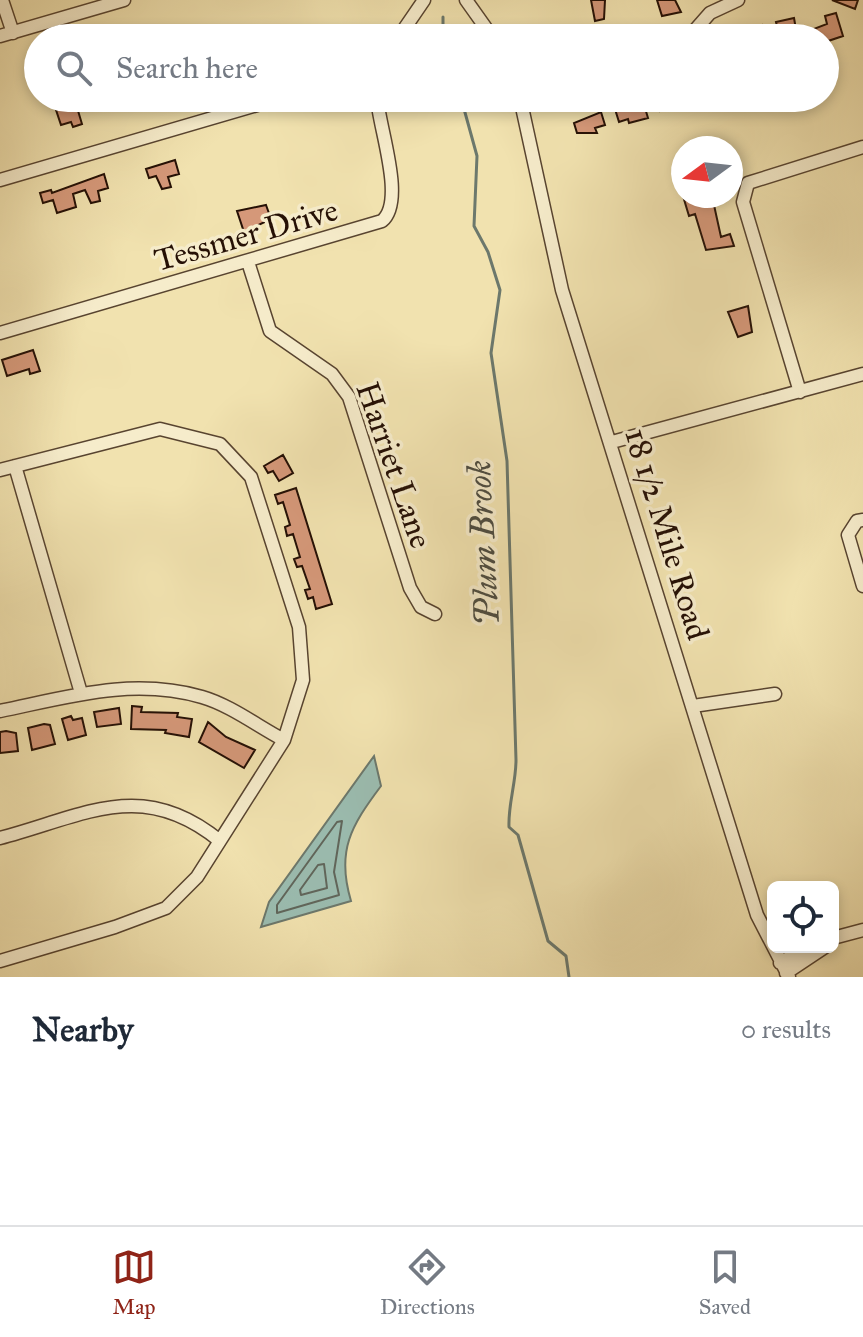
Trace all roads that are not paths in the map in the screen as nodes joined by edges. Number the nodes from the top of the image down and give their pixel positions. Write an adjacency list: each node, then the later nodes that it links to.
1 (2, 0): 12 (street)
2 (124, 0): 8 (street)
3 (424, 0): 9 (street)
4 (466, 0): 10 (street)
5 (704, 0): 7 (street)
6 (738, 0): 7 (street)
7 (710, 13): 11 (street)
8 (41, 24)
9 (408, 24)
10 (483, 24)
11 (700, 24)
12 (6, 34)
13 (233, 112): 17 (street)
14 (379, 112): 18 (street, Tessmer Drive)
15 (523, 112): 22 (street, 18 1/2 Mile Road)
16 (863, 147): 21 (street)
17 (0, 180)
18 (248, 262): 19 (street, Tessmer Drive); 27 (street, Harriet Lane)
19 (0, 333)
20 (863, 374): 21 (street)
21 (800, 392): 22 (street)
22 (612, 442): 30 (street, 18 1/2 Mile Road)
23 (15, 466): 24 (street); 28 (street); 32 (street)
24 (0, 470)
25 (863, 520): 26 (street)
26 (863, 586)
27 (435, 614)
28 (81, 693): 31 (street); 32 (street)
29 (775, 694): 30 (street)
30 (693, 706): 40 (street, 18 1/2 Mile Road)
31 (0, 711)
32 (284, 740): 34 (street)
33 (0, 838): 34 (street)
34 (220, 841): 39 (street)
35 (863, 930): 36 (street)
36 (839, 936)
37 (802, 953): 40 (street)
38 (815, 953): 40 (street)
39 (0, 961)
40 (785, 971)

